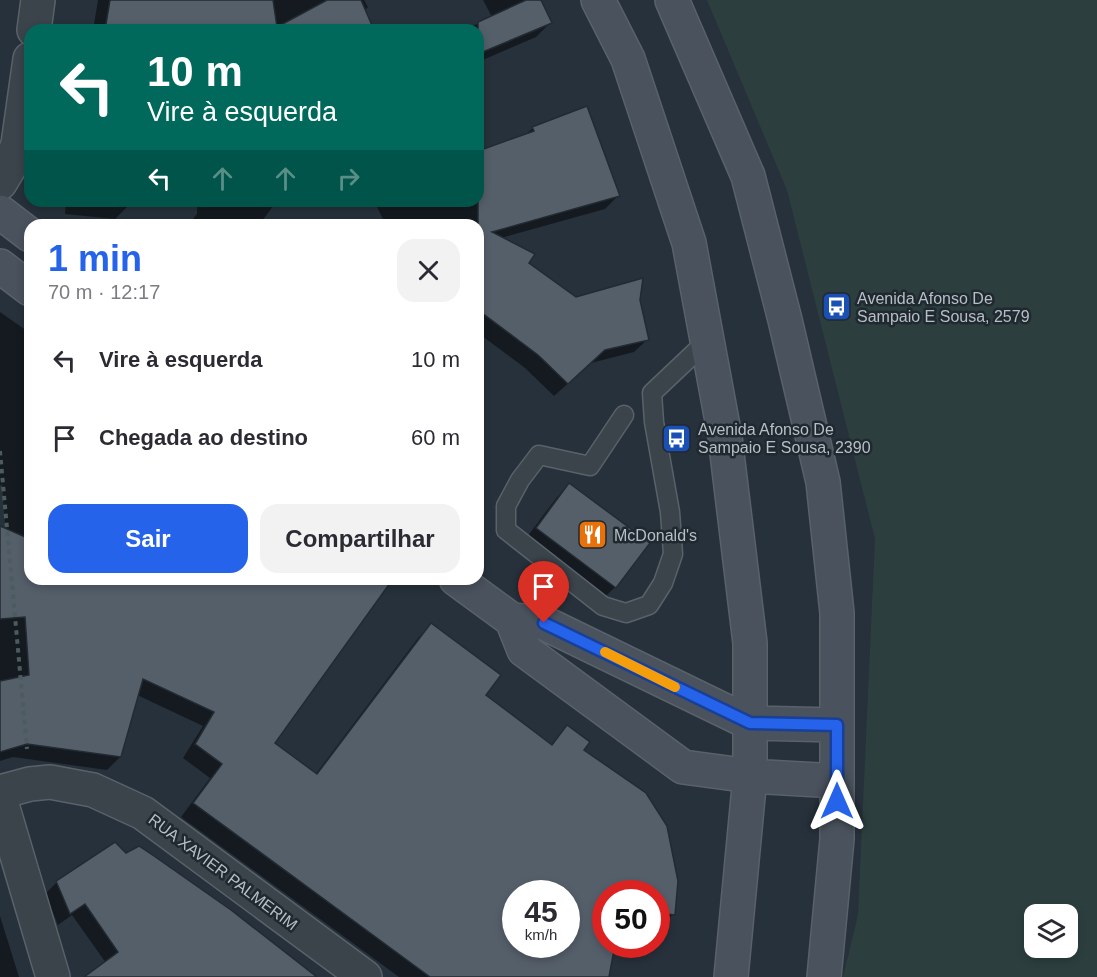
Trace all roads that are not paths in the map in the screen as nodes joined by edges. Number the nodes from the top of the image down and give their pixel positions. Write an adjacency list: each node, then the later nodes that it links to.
1 (38, 0): 4 (street)
2 (598, 0): 11 (main road)
3 (672, 0): 16 (main road)
4 (35, 24)
5 (24, 102): 6 (street)
6 (0, 183)
7 (0, 212): 8 (main road)
8 (24, 230)
9 (0, 266): 10 (main road)
10 (24, 284)
11 (708, 341): 12 (lane); 15 (main road)
12 (624, 415)
13 (464, 585): 14 (main road)
14 (512, 620): 15 (main road); 17 (main road)
15 (750, 723): 16 (main road); 17 (main road)
16 (837, 725): 18 (main road)
17 (750, 776): 18 (main road); 23 (main road)
18 (837, 782): 24 (main road)
19 (15, 788): 22 (street, RUA XAVIER PALMERIM)
20 (0, 798): 21 (street)
21 (53, 977)
22 (365, 977)
23 (731, 977)
24 (824, 977)

